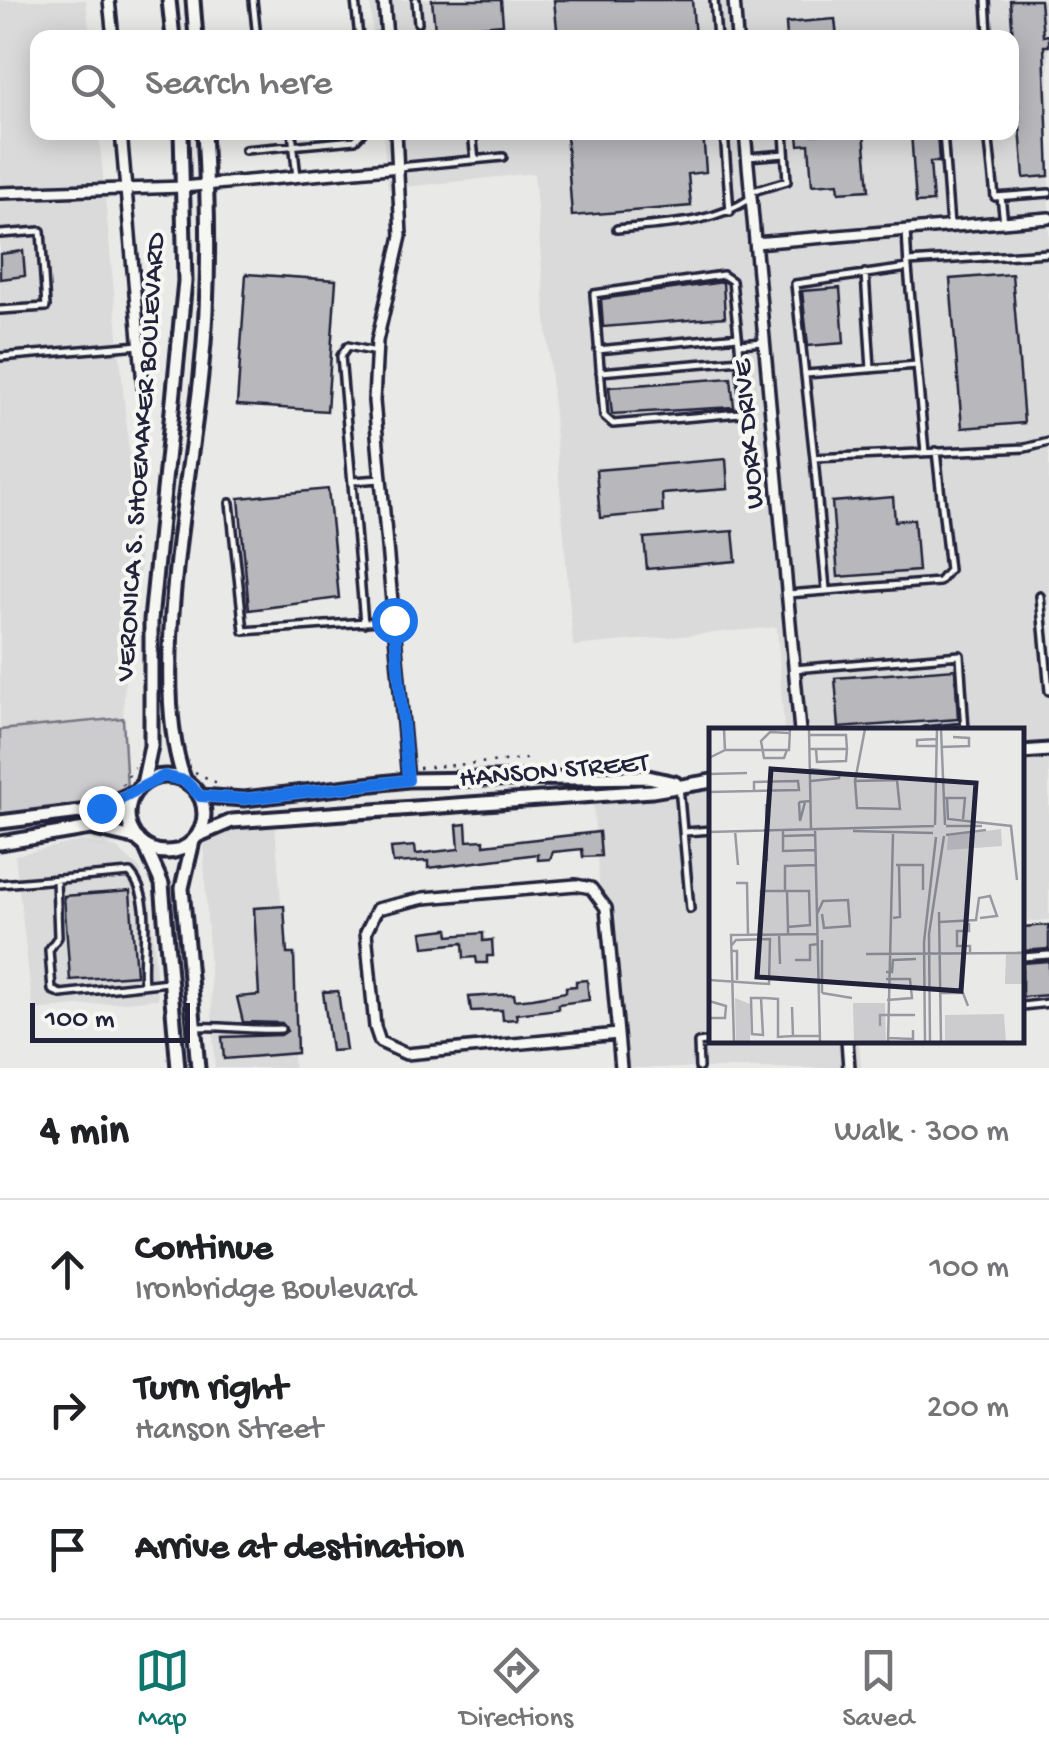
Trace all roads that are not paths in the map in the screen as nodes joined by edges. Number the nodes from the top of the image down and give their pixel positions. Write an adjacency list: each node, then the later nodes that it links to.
1 (110, 0): 12 (street)
2 (169, 0): 13 (street)
3 (193, 0): 14 (street)
4 (254, 0): 15 (lane)
5 (355, 0): 16 (lane)
6 (384, 0): 17 (street)
7 (416, 0): 11 (lane)
8 (714, 0): 18 (lane)
9 (734, 0): 19 (street)
10 (986, 0): 20 (lane)
11 (418, 23)
12 (112, 30)
13 (171, 30)
14 (195, 30)
15 (256, 30)
16 (358, 30)
17 (386, 30)
18 (716, 30)
19 (736, 30)
20 (988, 30)
21 (122, 140): 43 (street, VERONICA S. SHOEMAKER BOULEVARD)
22 (181, 140): 42 (street, VERONICA S. SHOEMAKER BOULEVARD)
23 (204, 140): 41 (street, VERONICA S. SHOEMAKER BOULEVARD)
24 (293, 140): 33 (lane)
25 (355, 140): 33 (lane)
26 (396, 140): 39 (street)
27 (473, 140): 38 (lane)
28 (725, 140): 48 (lane)
29 (746, 140): 37 (street, WORK DRIVE)
30 (785, 140): 35 (lane)
31 (944, 140): 51 (lane)
32 (989, 140): 47 (lane)
33 (294, 146): 34 (lane); 40 (lane)
34 (244, 150)
35 (786, 154): 37 (lane); 46 (lane)
36 (503, 157): 38 (lane)
37 (747, 157): 46 (street, WORK DRIVE)
38 (475, 160): 39 (lane)
39 (398, 167): 40 (street); 65 (street)
40 (297, 177): 41 (street)
41 (207, 185): 42 (street); 92 (street, VERONICA S. SHOEMAKER BOULEVARD)
42 (183, 187): 43 (street); 95 (street, VERONICA S. SHOEMAKER BOULEVARD)
43 (126, 188): 44 (street); 63 (street, VERONICA S. SHOEMAKER BOULEVARD)
44 (0, 193)
45 (1049, 193): 47 (lane)
46 (750, 195): 48 (lane); 55 (street, WORK DRIVE)
47 (1002, 197): 50 (lane)
48 (730, 212): 52 (lane)
49 (1049, 218): 50 (street)
50 (1004, 222): 51 (street)
51 (950, 226): 53 (street)
52 (616, 228)
53 (906, 230): 55 (street); 57 (lane)
54 (0, 234): 59 (lane)
55 (755, 244): 61 (street, WORK DRIVE)
56 (1049, 253): 57 (lane)
57 (908, 265): 58 (lane); 68 (lane)
58 (865, 273): 69 (lane); 71 (lane)
59 (0, 310)
60 (738, 336): 62 (lane); 64 (lane); 64 (lane)
61 (764, 342): 62 (lane); 81 (street, WORK DRIVE)
62 (739, 344): 67 (lane)
63 (140, 345): 66 (lane); 72 (street, VERONICA S. SHOEMAKER BOULEVARD)
64 (598, 350): 70 (lane)
65 (376, 352): 77 (street); 78 (lane)
66 (0, 357)
67 (740, 360): 70 (lane); 70 (lane)
68 (917, 365): 69 (lane); 75 (lane)
69 (872, 368): 71 (lane)
70 (600, 372)
71 (805, 374): 76 (lane)
72 (144, 396)
73 (1049, 442): 74 (lane)
74 (936, 451): 75 (lane); 80 (lane)
75 (925, 452): 76 (lane)
76 (814, 458): 80 (lane)
77 (381, 479): 78 (lane); 83 (street)
78 (352, 481): 84 (lane)
79 (230, 504): 84 (lane)
80 (826, 589): 81 (lane)
81 (787, 594): 85 (street, WORK DRIVE)
82 (1040, 596): 86 (lane)
83 (394, 620): 84 (lane); 91 (street)
84 (364, 623)
85 (794, 669): 87 (street, WORK DRIVE); 88 (lane)
86 (1049, 691)
87 (800, 728)
88 (965, 728)
89 (1049, 750): 90 (street)
90 (1024, 752)
91 (407, 774): 94 (street, HANSON STREET); 96 (street, HANSON STREET)
92 (185, 781): 95 (street); 96 (street)
93 (709, 781): 94 (street, HANSON STREET)
94 (679, 784): 99 (lane); 100 (street, HANSON STREET)
95 (139, 788): 97 (street); 101 (street)
96 (200, 796): 100 (street)
97 (0, 822)
98 (709, 830): 99 (lane)
99 (684, 832): 105 (lane)
100 (195, 839): 101 (street, HANSON STREET); 112 (street)
101 (141, 842): 102 (street, HANSON STREET); 108 (street)
102 (0, 843)
103 (56, 879): 104 (lane); 109 (lane); 109 (lane)
104 (0, 884)
105 (690, 908)
106 (1049, 954): 107 (lane)
107 (1024, 957)
108 (171, 982): 109 (lane); 117 (street)
109 (144, 984)
110 (1049, 1003): 111 (lane)
111 (1024, 1006)
112 (194, 1027): 113 (lane); 118 (street)
113 (281, 1029)
114 (618, 1034): 114 (street); 119 (street)
115 (709, 1042): 120 (lane)
116 (847, 1043): 121 (street)
117 (178, 1068)
118 (198, 1068)
119 (620, 1068)
120 (699, 1068)
121 (849, 1068)

